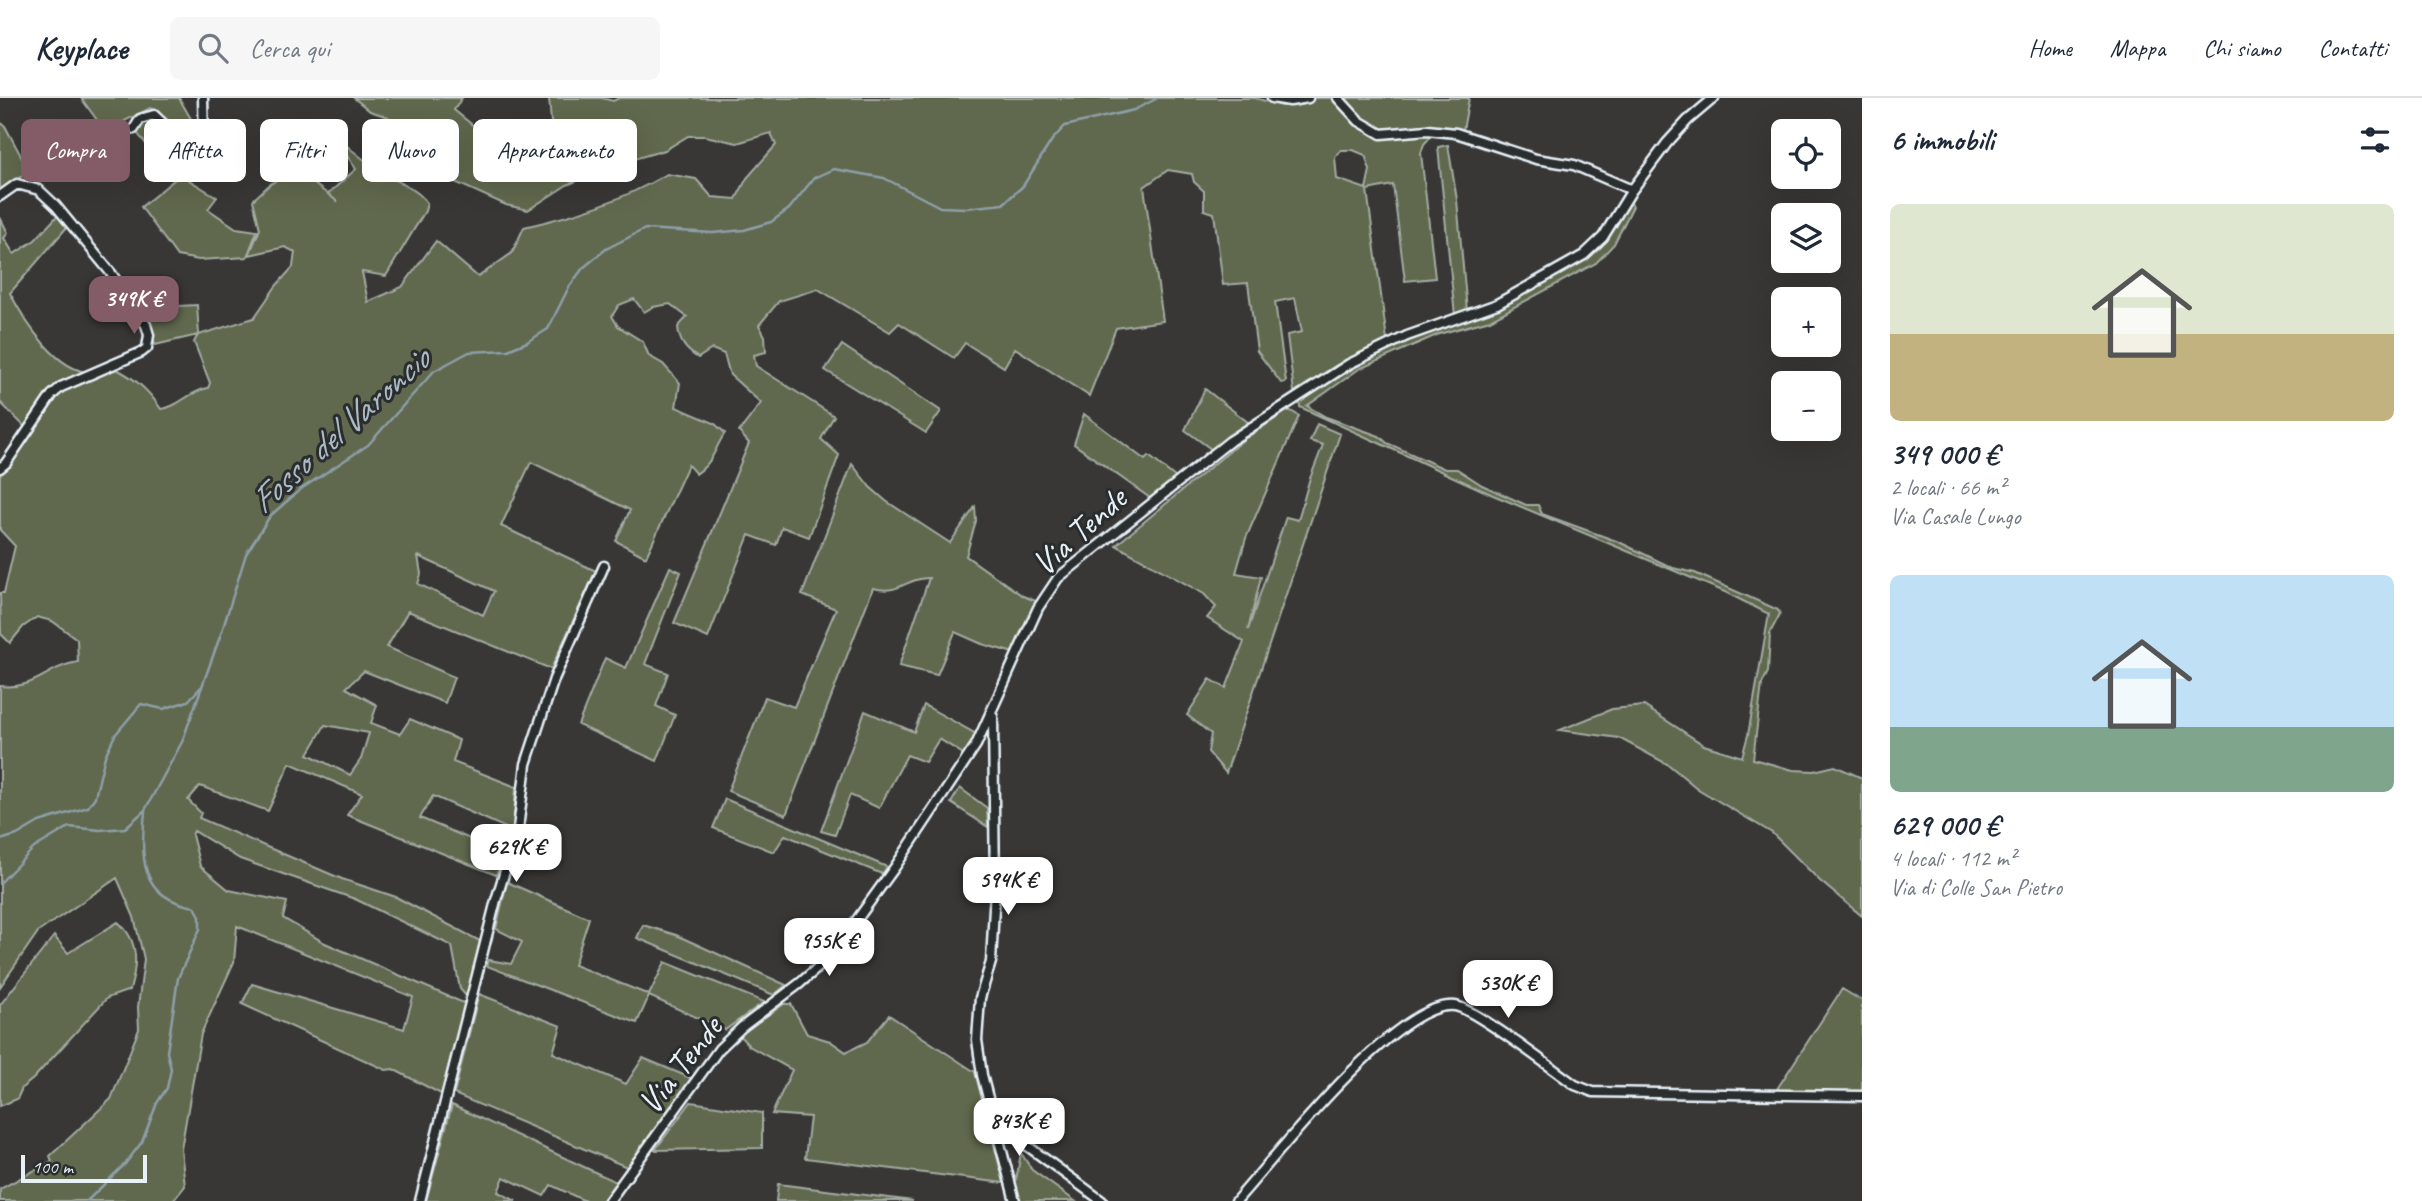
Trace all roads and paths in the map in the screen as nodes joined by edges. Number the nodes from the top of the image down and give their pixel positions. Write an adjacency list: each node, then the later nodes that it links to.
1 (203, 98): 6 (street)
2 (1272, 98): 3 (street)
3 (1308, 98)
4 (1338, 98): 7 (street)
5 (1714, 98): 7 (street, Via Tende)
6 (134, 129)
7 (1632, 190): 11 (street, Via Tende)
8 (0, 196): 9 (street)
9 (0, 468)
10 (604, 566): 14 (street)
11 (993, 713): 13 (street); 15 (street, Via Tende)
12 (1862, 1096): 18 (street)
13 (994, 1121): 16 (street); 17 (street)
14 (420, 1201)
15 (609, 1201)
16 (1015, 1201)
17 (1102, 1201)
18 (1237, 1201)

